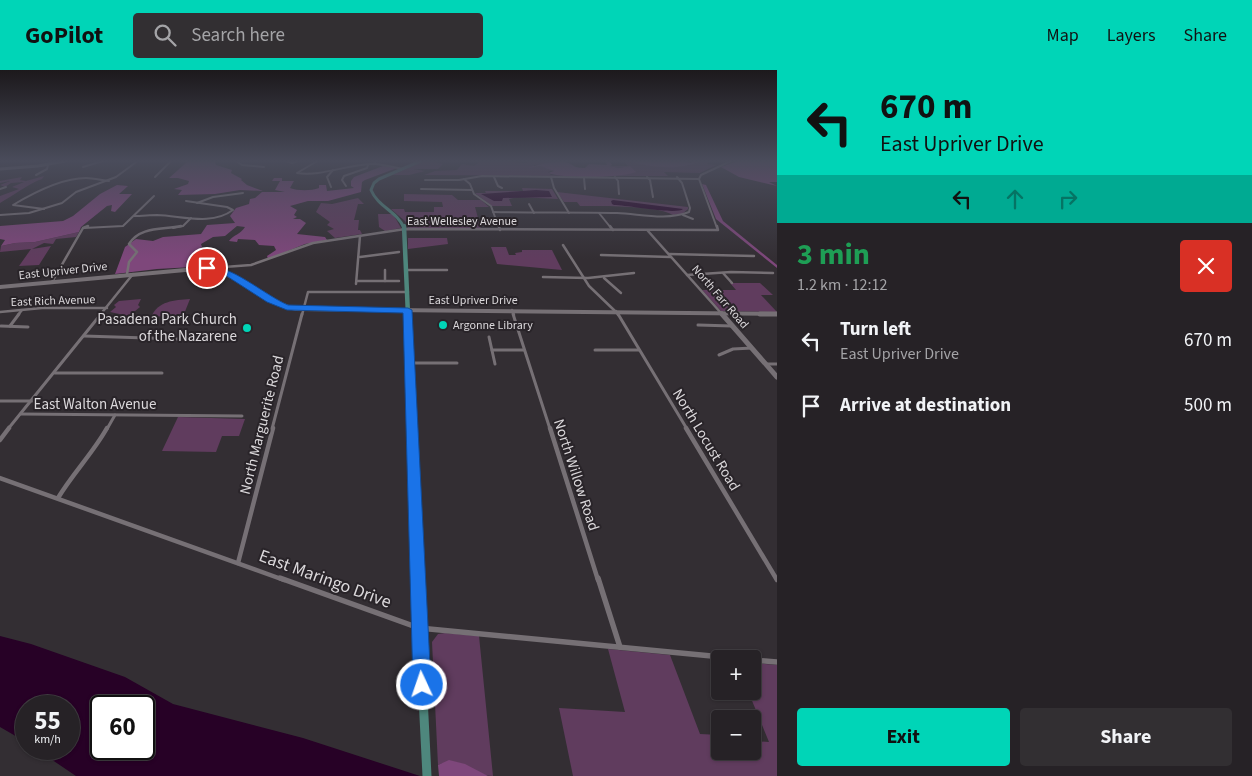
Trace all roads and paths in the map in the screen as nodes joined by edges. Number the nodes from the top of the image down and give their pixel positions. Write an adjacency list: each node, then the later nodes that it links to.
1 (38, 193): 15 (street)
2 (75, 193): 15 (street)
3 (243, 193): 13 (street)
4 (372, 193): 27 (main road)
5 (474, 193): 16 (street)
6 (557, 193): 18 (street)
7 (652, 193): 11 (street)
8 (685, 193): 21 (street)
9 (703, 193): 30 (street, East Wellesley Avenue)
10 (154, 196): 22 (street)
11 (653, 198)
12 (186, 201): 13 (street)
13 (197, 203): 24 (street)
14 (529, 204): 17 (street)
15 (44, 209): 20 (street)
16 (493, 212): 17 (street); 28 (street)
17 (534, 213): 18 (street)
18 (570, 213): 19 (street)
19 (599, 213): 23 (street); 29 (street)
20 (0, 215)
21 (683, 215): 23 (street); 25 (street)
22 (134, 216): 24 (street); 53 (street)
23 (654, 216): 26 (street)
24 (191, 218): 44 (street)
25 (693, 219)
26 (659, 221)
27 (405, 229): 28 (street, East Wellesley Avenue); 31 (street, East Wellesley Avenue); 40 (main road)
28 (500, 230): 29 (street, East Wellesley Avenue)
29 (613, 230): 30 (street, East Wellesley Avenue)
30 (647, 230): 35 (street, North Farr Road)
31 (360, 236): 37 (street); 38 (street, East Wellesley Avenue)
32 (563, 245): 50 (street, North Locust Road)
33 (398, 252): 37 (street)
34 (601, 255): 35 (street)
35 (670, 255): 36 (street); 47 (street, North Farr Road)
36 (754, 256)
37 (360, 257): 51 (street)
38 (211, 268): 45 (street, East Upriver Drive); 59 (street, East Upriver Drive)
39 (385, 270): 51 (street)
40 (406, 270): 41 (street); 56 (main road)
41 (447, 270)
42 (634, 272): 49 (street)
43 (723, 273): 46 (street); 47 (street); 54 (street)
44 (127, 274): 45 (street, East Upriver Drive); 53 (street, East Upriver Drive)
45 (134, 274): 58 (street)
46 (773, 274)
47 (687, 275): 65 (street, North Farr Road)
48 (543, 277): 50 (street)
49 (604, 278): 50 (street); 57 (street)
50 (585, 279): 63 (street, North Locust Road)
51 (384, 281): 52 (street)
52 (399, 281)
53 (52, 282): 55 (street, East Upriver Drive)
54 (732, 282)
55 (0, 287)
56 (408, 292): 59 (street, North Marguerite Road); 61 (main road)
57 (621, 293)
58 (107, 308): 60 (street, East Rich Avenue); 72 (street)
59 (304, 309): 61 (street, East Upriver Drive); 98 (street, North Marguerite Road)
60 (22, 310): 64 (street, East Rich Avenue); 69 (street)
61 (408, 310): 62 (street, East Upriver Drive); 81 (main road)
62 (512, 310): 63 (street, East Upriver Drive); 77 (street, North Willow Road)
63 (615, 311): 65 (street, East Upriver Drive); 79 (street, North Locust Road)
64 (0, 312)
65 (721, 313): 66 (street, East Upriver Drive); 70 (street, North Farr Road)
66 (777, 314)
67 (698, 325): 70 (street)
68 (1, 326): 69 (street)
69 (10, 326): 71 (street)
70 (732, 326): 75 (street, North Farr Road)
71 (28, 327)
72 (84, 336): 74 (street); 86 (street)
73 (489, 337): 76 (street)
74 (178, 338)
75 (752, 348): 80 (street); 84 (street, North Farr Road)
76 (492, 350): 77 (street); 83 (street)
77 (524, 350): 101 (street, North Willow Road)
78 (595, 350): 79 (street)
79 (640, 350): 99 (street, North Locust Road)
80 (719, 355)
81 (409, 363): 82 (street); 100 (main road)
82 (457, 363)
83 (495, 364)
84 (766, 364): 85 (street); 88 (street, North Farr Road)
85 (777, 364)
86 (55, 373): 87 (street); 90 (street)
87 (162, 374)
88 (777, 377)
89 (0, 401): 90 (street)
90 (32, 401): 91 (street)
91 (21, 414): 92 (street, East Walton Avenue); 95 (street)
92 (115, 415): 93 (street, East Walton Avenue); 97 (street)
93 (169, 415): 94 (street)
94 (242, 416)
95 (0, 440)
96 (0, 478): 97 (street, East Maringo Drive)
97 (58, 498): 98 (street, East Maringo Drive)
98 (238, 563): 100 (street, East Maringo Drive)
99 (777, 580)
100 (419, 628): 101 (street, East Maringo Drive); 105 (main road)
101 (620, 647): 102 (street, East Maringo Drive)
102 (711, 656)
103 (761, 661): 104 (street)
104 (777, 662)
105 (426, 776)

